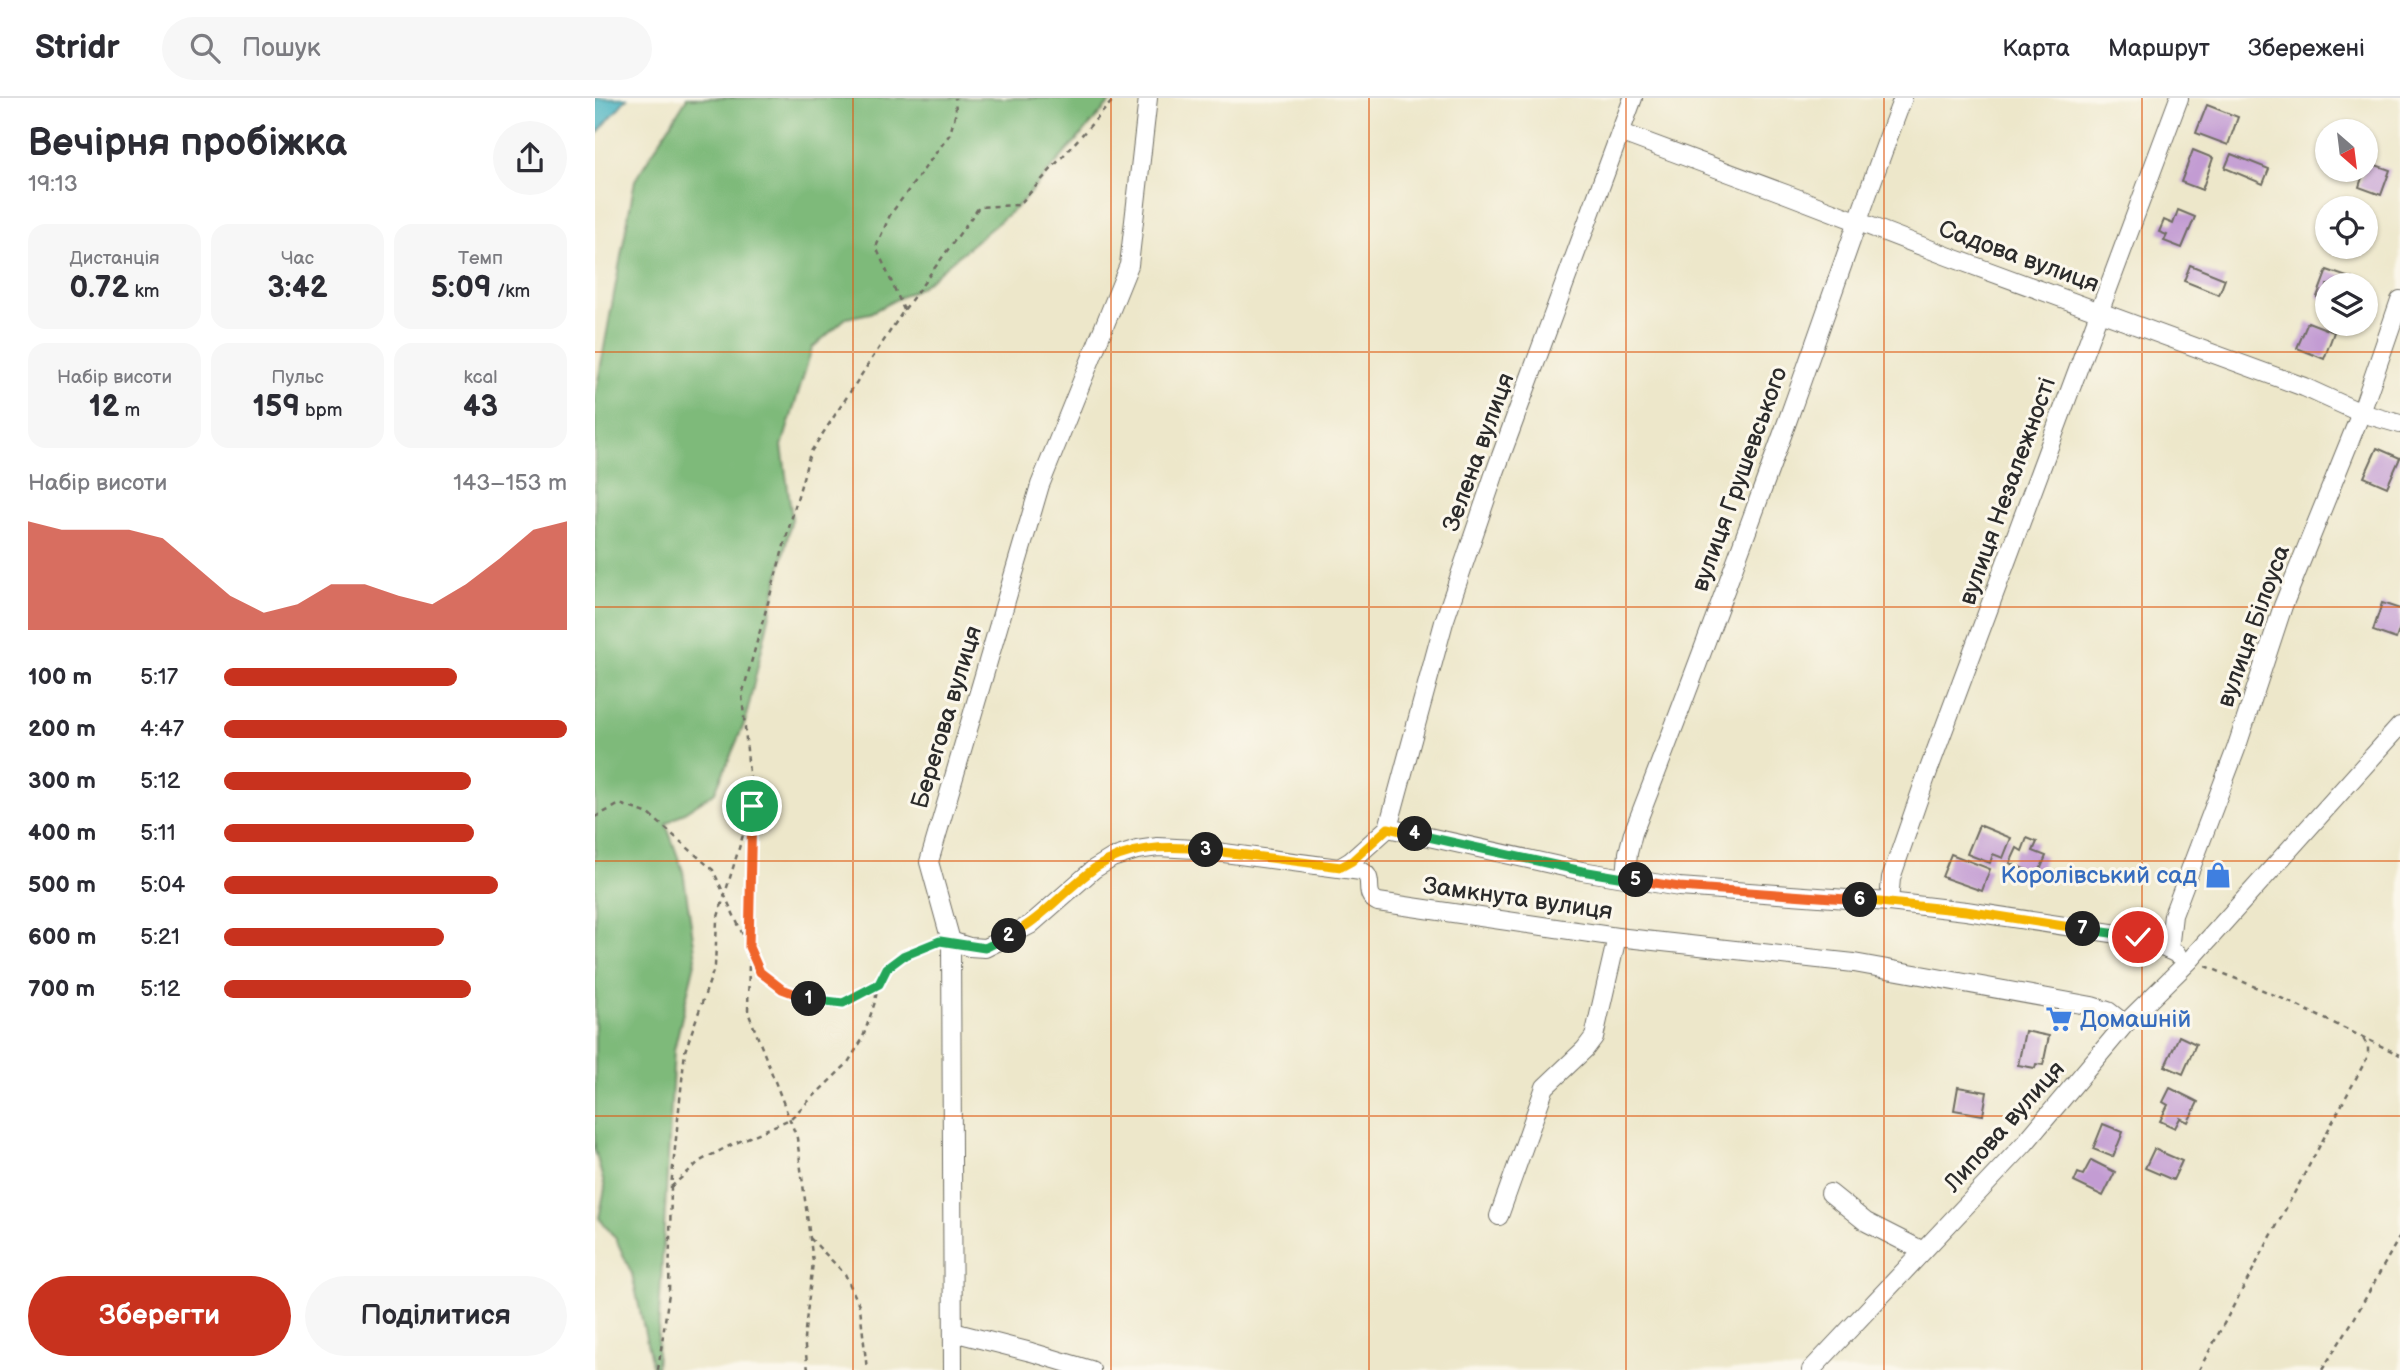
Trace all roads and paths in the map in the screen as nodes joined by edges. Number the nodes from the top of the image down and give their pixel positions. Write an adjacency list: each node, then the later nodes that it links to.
1 (955, 98): 10 (path)
2 (1115, 98): 10 (path)
3 (1148, 98): 23 (street, Берегова вулиця)
4 (1633, 98): 7 (street, Зелена вулиця)
5 (1903, 98): 8 (street, вулиця Грушевського)
6 (2179, 98): 11 (street, вулиця Незалежності)
7 (1622, 133): 8 (street, Садова вулиця); 17 (street, Зелена вулиця)
8 (1856, 221): 11 (street, Садова вулиця); 19 (street, вулиця Грушевського)
9 (2400, 300): 12 (street, вулиця Білоуса)
10 (904, 310): 15 (path)
11 (2099, 312): 12 (street, Садова вулиця); 21 (street, вулиця Незалежності)
12 (2361, 413): 13 (street, Садова вулиця); 25 (street, вулиця Білоуса)
13 (2400, 424)
14 (2400, 726): 26 (street, Липова вулиця)
15 (752, 806): 20 (path); 24 (path)
16 (595, 817): 20 (path)
17 (1388, 828): 18 (street); 19 (street)
18 (1341, 867): 22 (street, Замкнута вулиця); 23 (street, Замкнута вулиця)
19 (1626, 878): 21 (street)
20 (725, 894): 24 (path); 32 (path)
21 (1889, 902): 25 (street)
22 (1617, 937): 28 (street, Замкнута вулиця); 34 (street)
23 (951, 941): 27 (path); 38 (street, Берегова вулиця)
24 (749, 947): 27 (path); 31 (path)
25 (2169, 950): 26 (street)
26 (2190, 960): 28 (street, Липова вулиця); 29 (path)
27 (879, 984): 31 (path)
28 (2125, 1024): 37 (street, Липова вулиця)
29 (2363, 1038): 30 (path); 45 (path)
30 (2400, 1055)
31 (790, 1119): 32 (path); 36 (path)
32 (671, 1187): 39 (path)
33 (1829, 1193): 37 (street)
34 (1499, 1216)
35 (2400, 1236): 46 (path)
36 (810, 1238): 40 (path); 41 (path)
37 (1923, 1251): 44 (street, Липова вулиця)
38 (953, 1332): 42 (street, Берегова вулиця); 43 (street)
39 (657, 1370)
40 (808, 1370)
41 (867, 1370)
42 (953, 1370)
43 (1091, 1370)
44 (1811, 1370)
45 (2199, 1370)
46 (2322, 1370)

